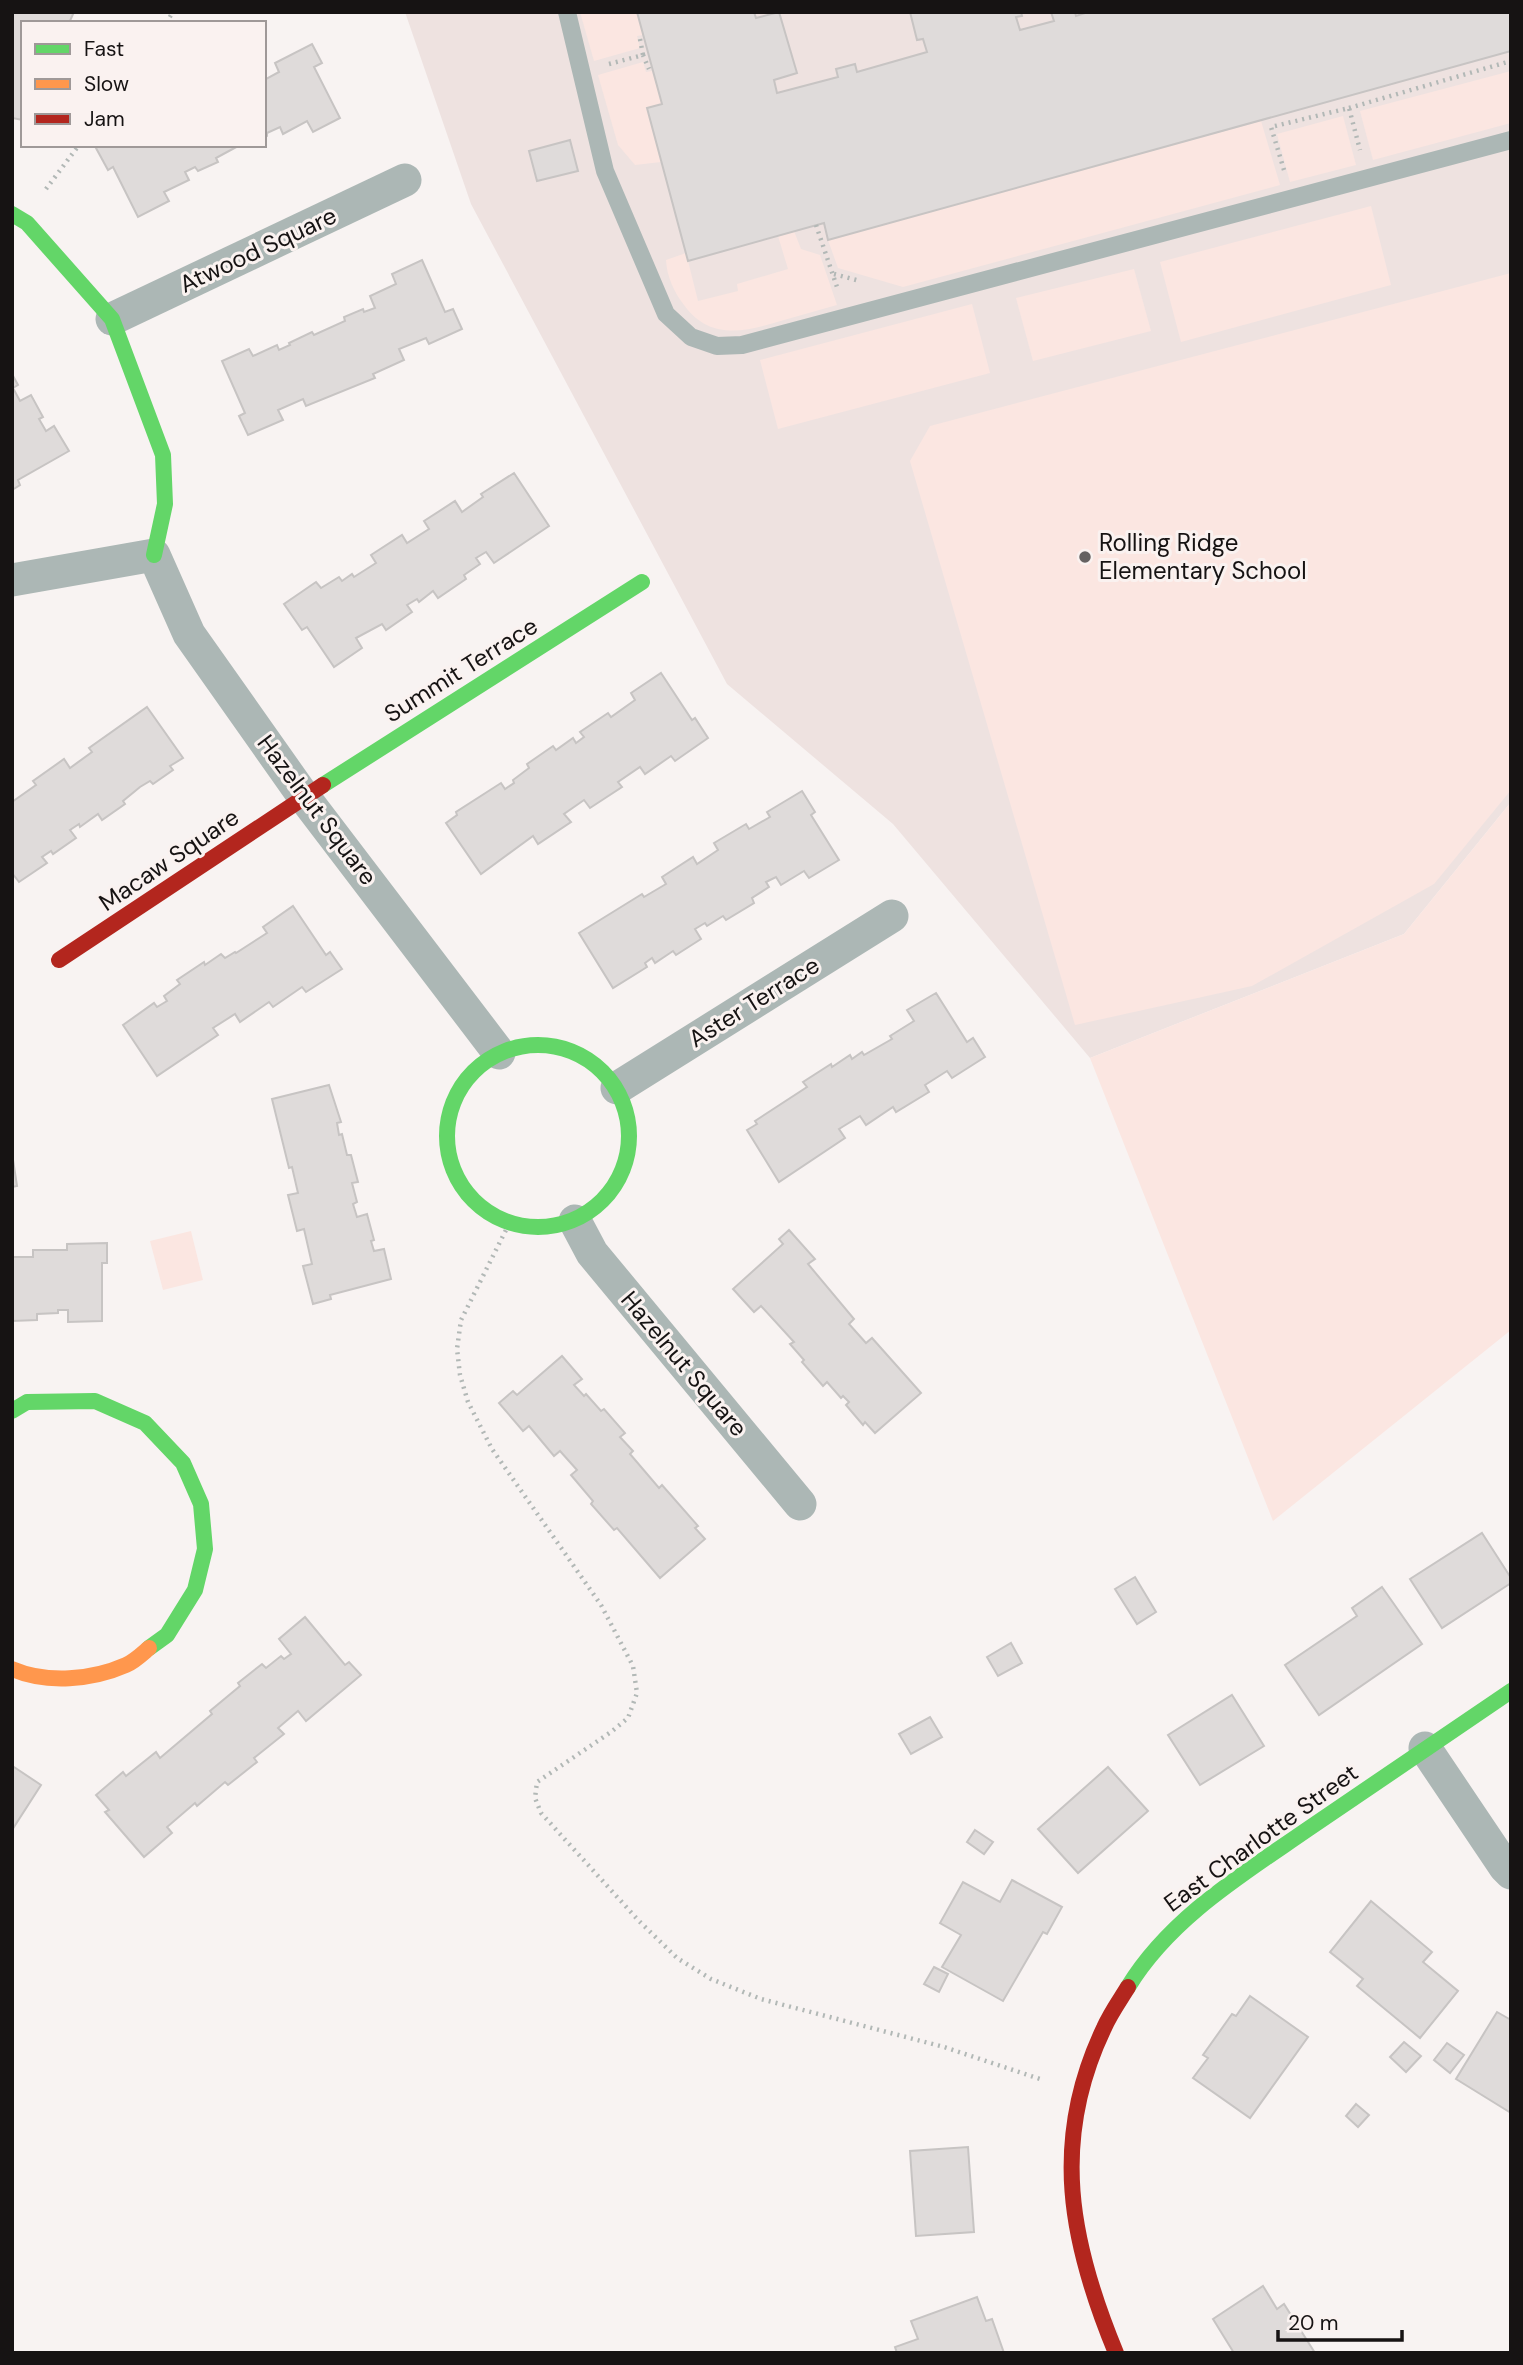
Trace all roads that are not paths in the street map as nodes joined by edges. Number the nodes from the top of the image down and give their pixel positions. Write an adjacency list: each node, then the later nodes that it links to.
1 (567, 12): 2 (lane)
2 (1511, 140)
3 (405, 180): 5 (street, Atwood Square)
4 (12, 214): 5 (street)
5 (111, 319): 6 (street)
6 (154, 555): 7 (street); 9 (street, Hazelnut Square)
7 (12, 580)
8 (642, 582): 9 (street, Summit Terrace)
9 (304, 797): 11 (street, Macaw Square); 12 (street, Hazelnut Square)
10 (892, 916): 13 (street, Aster Terrace)
11 (59, 960)
12 (499, 1053): 13 (street); 14 (street)
13 (617, 1088): 14 (street)
14 (575, 1221): 16 (street, Hazelnut Square)
15 (12, 1411): 17 (street)
16 (800, 1504)
17 (12, 1669)
18 (1511, 1691): 19 (street, East Charlotte Street)
19 (1425, 1748): 20 (street); 21 (street, East Charlotte Street)
20 (1511, 1873)
21 (1116, 2353)

